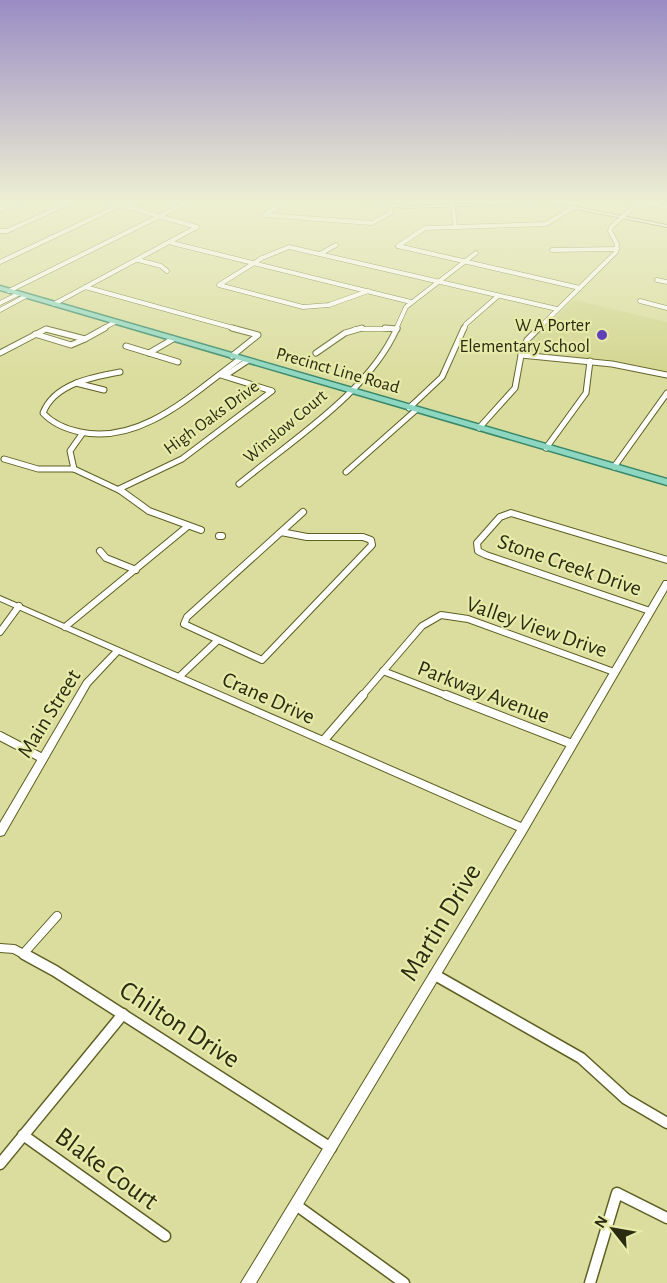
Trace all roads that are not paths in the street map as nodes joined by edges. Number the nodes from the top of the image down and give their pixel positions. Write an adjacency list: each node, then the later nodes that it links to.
1 (72, 260): 17 (street)
2 (138, 260): 10 (street); 14 (street)
3 (245, 260): 9 (street)
4 (259, 260): 9 (street)
5 (345, 260): 12 (street)
6 (459, 260): 8 (street)
7 (607, 260): 16 (street)
8 (464, 261): 12 (street); 16 (street)
9 (254, 262): 18 (street); 18 (street)
10 (167, 271)
11 (657, 279): 13 (street)
12 (437, 281): 21 (street); 22 (street)
13 (667, 282)
14 (85, 287): 25 (street); 39 (street)
15 (0, 288): 17 (main road, Precinct Line Road)
16 (580, 288): 28 (street)
17 (9, 291): 19 (main road, Precinct Line Road)
18 (368, 291): 22 (street)
19 (18, 294): 20 (main road, Precinct Line Road); 24 (street)
20 (26, 296): 25 (main road, Precinct Line Road); 27 (street)
21 (498, 296): 28 (street); 49 (street)
22 (411, 302): 30 (street, Winslow Court)
23 (640, 302): 26 (street)
24 (0, 303)
25 (54, 304): 29 (main road, Precinct Line Road)
26 (667, 308)
27 (0, 309)
28 (557, 309): 38 (street)
29 (115, 322): 32 (street); 33 (main road, Precinct Line Road)
30 (397, 329): 36 (street); 47 (street, Winslow Court)
31 (35, 334): 32 (street); 32 (street); 35 (street)
32 (85, 339)
33 (176, 340): 37 (street); 39 (main road, Precinct Line Road)
34 (126, 346): 37 (street)
35 (0, 353)
36 (316, 353)
37 (152, 354): 41 (street)
38 (521, 355): 40 (street); 52 (street)
39 (240, 359): 43 (street); 47 (main road, Precinct Line Road)
40 (590, 361): 44 (street); 54 (street)
41 (178, 362)
42 (120, 372): 45 (street)
43 (221, 374): 53 (street); 61 (street, High Oaks Drive)
44 (667, 375)
45 (76, 383): 46 (street); 53 (street)
46 (104, 390)
47 (349, 390): 49 (main road, Precinct Line Road); 60 (street, Winslow Court)
48 (667, 393): 50 (street)
49 (412, 409): 52 (main road, Precinct Line Road); 58 (street)
50 (656, 409): 51 (street); 56 (street)
51 (667, 411)
52 (479, 428): 54 (main road, Precinct Line Road)
53 (82, 434): 57 (street)
54 (546, 448): 56 (main road, Precinct Line Road)
55 (4, 459): 57 (street)
56 (614, 467): 59 (main road, Precinct Line Road)
57 (74, 469): 61 (street)
58 (346, 472)
59 (667, 482)
60 (239, 484)
61 (119, 489): 63 (street)
62 (303, 512): 65 (street)
63 (188, 526): 64 (street); 69 (street)
64 (201, 530)
65 (281, 532): 66 (street); 76 (street)
66 (372, 542): 78 (street)
67 (100, 551): 69 (street)
68 (667, 560): 73 (street, Stone Creek Drive)
69 (136, 570): 74 (street)
70 (667, 582): 73 (street, Martin Drive)
71 (0, 598): 72 (street, Crane Drive)
72 (20, 606): 74 (street, Crane Drive); 75 (street)
73 (650, 611): 80 (street, Martin Drive)
74 (65, 627): 77 (street, Crane Drive)
75 (0, 632)
76 (217, 641): 78 (street); 81 (street)
77 (118, 650): 81 (street, Crane Drive); 85 (street, Main Street)
78 (258, 660)
79 (383, 671): 80 (street, Valley View Drive); 83 (street, Valley View Drive); 84 (street, Parkway Avenue)
80 (614, 672): 84 (street, Martin Drive)
81 (179, 677): 83 (street, Crane Drive)
82 (0, 736): 85 (street)
83 (324, 740): 86 (street, Crane Drive)
84 (572, 744): 86 (street, Martin Drive)
85 (42, 758): 87 (street, Main Street)
86 (523, 828): 91 (street, Martin Drive)
87 (0, 832)
88 (57, 916): 90 (street)
89 (0, 948): 90 (street, Chilton Drive)
90 (24, 953): 92 (street, Chilton Drive)
91 (435, 975): 93 (street); 95 (street, Martin Drive)
92 (123, 1014): 94 (street); 95 (street, Chilton Drive)
93 (667, 1123)
94 (24, 1136): 96 (street); 99 (street, Blake Court)
95 (330, 1148): 97 (street, Martin Drive)
96 (0, 1164)
97 (296, 1205): 100 (street, Martin Drive); 101 (street)
98 (667, 1218): 102 (street)
99 (165, 1236)
100 (248, 1283)
101 (405, 1283)
102 (590, 1283)

